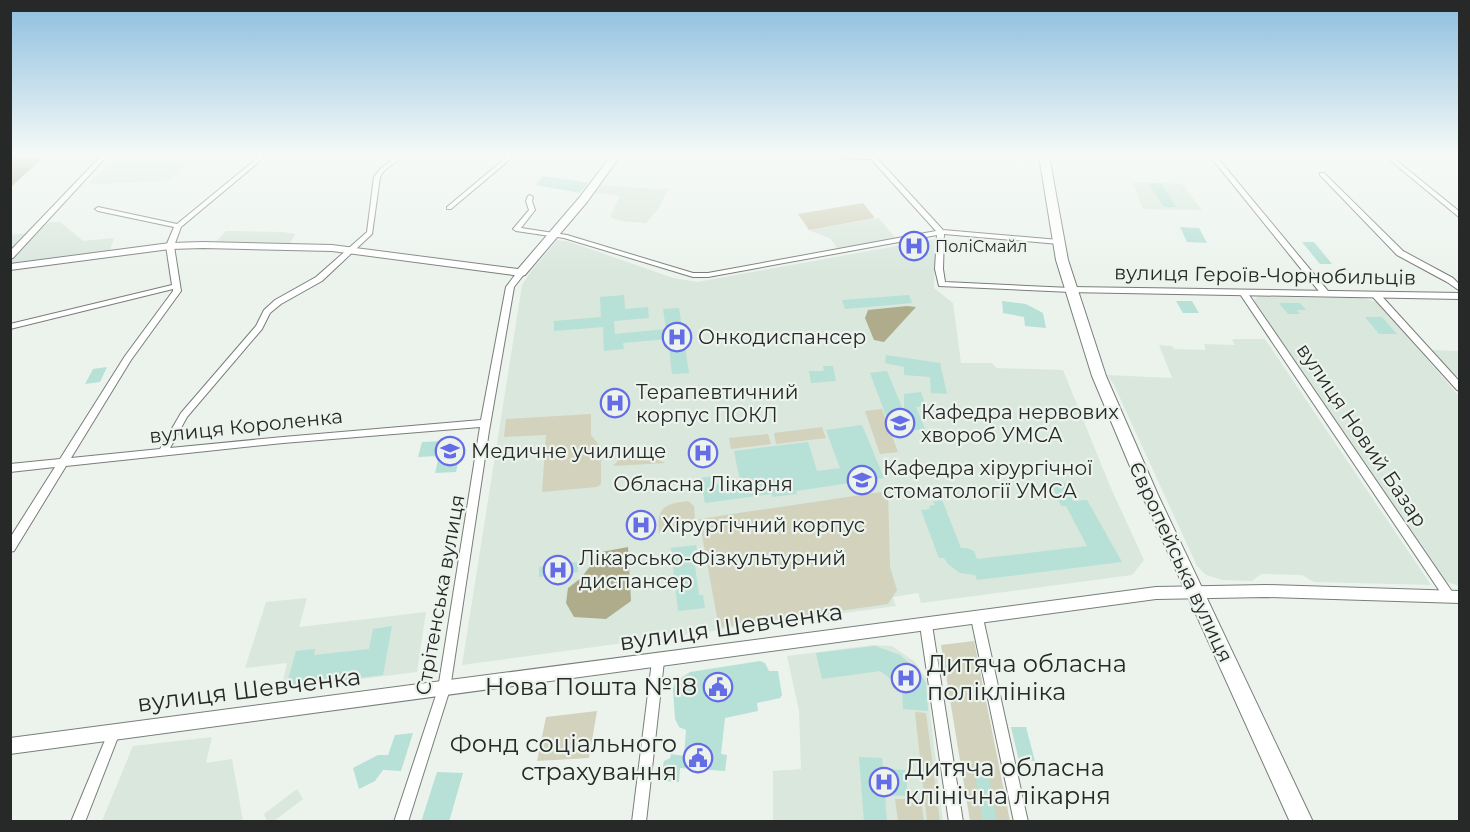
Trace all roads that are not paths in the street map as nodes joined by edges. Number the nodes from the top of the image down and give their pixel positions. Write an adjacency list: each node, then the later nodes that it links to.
1 (68, 195): 21 (street)
2 (216, 195): 15 (street)
3 (374, 195): 20 (street)
4 (465, 195): 12 (street)
5 (585, 195): 17 (main road, Стрітенська вулиця)
6 (907, 195): 16 (street)
7 (1051, 195): 18 (main road, Європейська вулиця)
8 (1245, 195): 27 (street)
9 (1342, 195): 25 (street)
10 (1435, 195): 14 (street)
11 (530, 197): 17 (street)
12 (449, 208)
13 (98, 209): 15 (street)
14 (1460, 216)
15 (178, 226): 19 (street)
16 (941, 232): 17 (street); 18 (street); 26 (street)
17 (554, 234): 23 (main road, Стрітенська вулиця)
18 (1059, 242): 26 (main road, Європейська вулиця)
19 (170, 246): 20 (main road); 22 (main road); 24 (street)
20 (351, 251): 23 (main road); 34 (street)
21 (10, 256)
22 (10, 267)
23 (521, 273): 33 (street, Стрітенська вулиця)
24 (177, 286): 31 (street); 35 (street)
25 (1460, 289)
26 (1071, 290): 28 (street, вулиця Героїв-Чорнобильців); 38 (main road, Європейська вулиця)
27 (1325, 293): 28 (street, вулиця Героїв-Чорнобильців); 29 (street, вулиця Героїв-Чорнобильців)
28 (1244, 294): 39 (street, вулиця Новий Базар)
29 (1375, 294): 30 (street, вулиця Героїв-Чорнобильців); 32 (street)
30 (1460, 296)
31 (10, 327)
32 (1460, 388)
33 (485, 423): 34 (street, вулиця Короленка); 43 (street, Стрітенська вулиця)
34 (163, 452): 35 (street, вулиця Короленка)
35 (63, 463): 36 (street, вулиця Короленка); 37 (street)
36 (10, 468)
37 (10, 548)
38 (1195, 593): 39 (street, вулиця Шевченка); 40 (street, вулиця Шевченка); 51 (main road, Європейська вулиця)
39 (1454, 596)
40 (977, 618): 41 (street, вулиця Шевченка); 50 (street)
41 (926, 625): 42 (street, вулиця Шевченка); 49 (street)
42 (658, 661): 43 (street, вулиця Шевченка); 48 (street)
43 (444, 689): 44 (street, вулиця Шевченка); 47 (street, Стрітенська вулиця)
44 (114, 732): 45 (street, вулиця Шевченка); 46 (street)
45 (10, 746)
46 (78, 822)
47 (401, 822)
48 (639, 822)
49 (956, 822)
50 (1021, 822)
51 (1302, 822)

